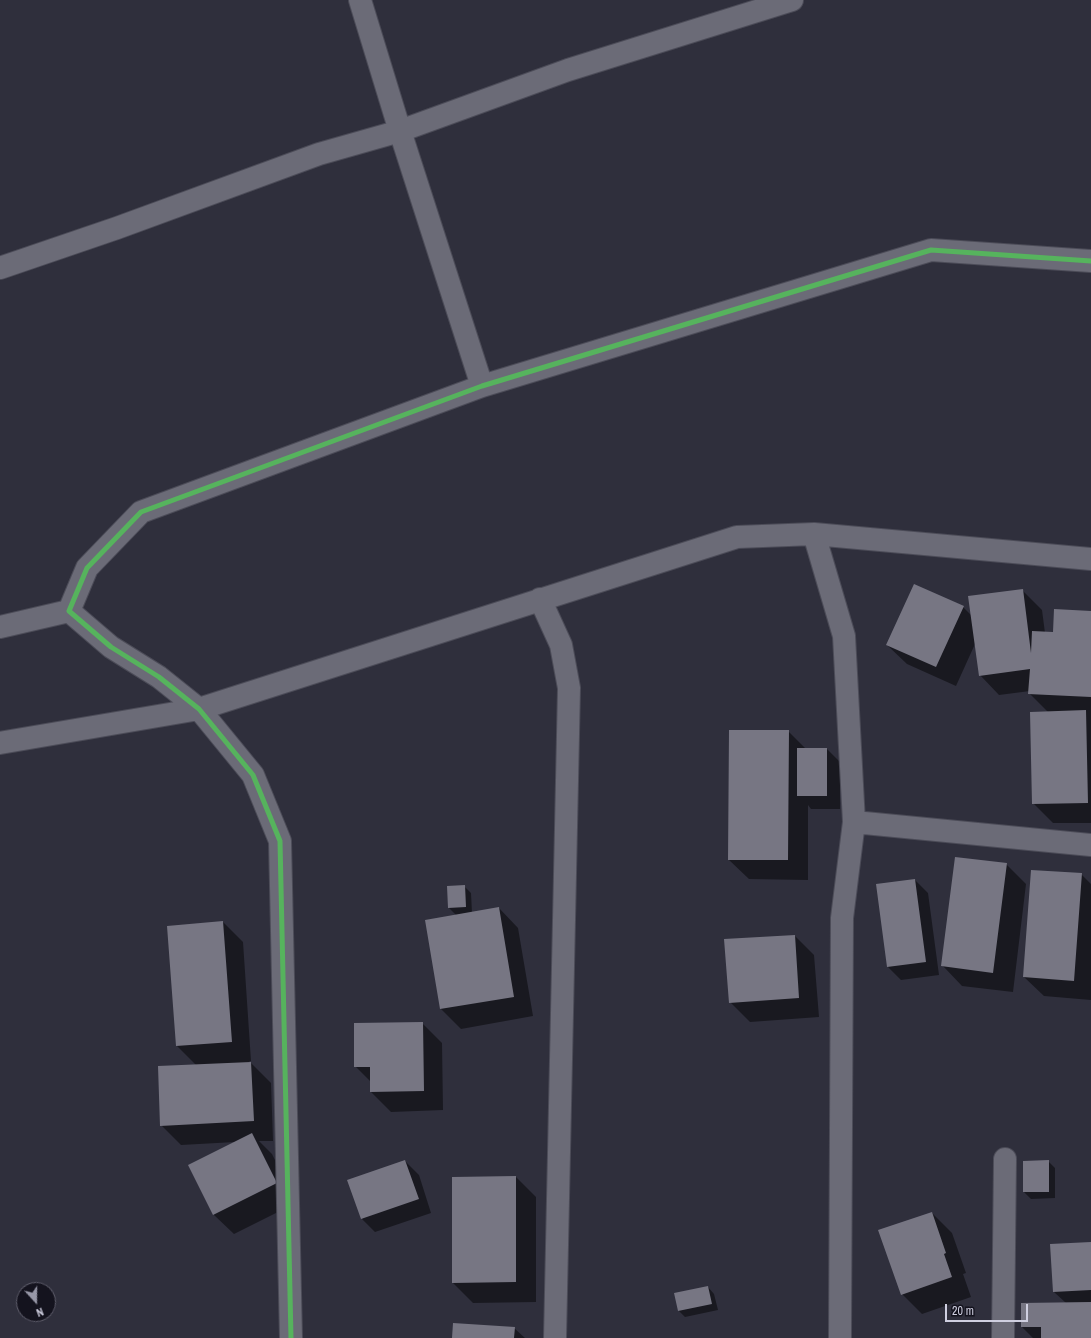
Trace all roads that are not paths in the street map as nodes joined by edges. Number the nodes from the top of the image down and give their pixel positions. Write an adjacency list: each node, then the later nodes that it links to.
1 (360, 0): 3 (street)
2 (792, 0): 3 (street)
3 (400, 131): 5 (street); 6 (street)
4 (1091, 261): 6 (street)
5 (0, 268)
6 (482, 386): 10 (street)
7 (814, 534): 8 (street); 9 (street); 14 (street)
8 (1091, 559)
9 (540, 599): 12 (street); 18 (street)
10 (69, 611): 11 (street); 12 (street)
11 (0, 627)
12 (199, 709): 13 (street); 17 (street)
13 (0, 743)
14 (854, 822): 15 (street); 19 (street)
15 (1091, 845)
16 (1005, 1159): 20 (street)
17 (291, 1338)
18 (555, 1338)
19 (840, 1338)
20 (1003, 1338)

